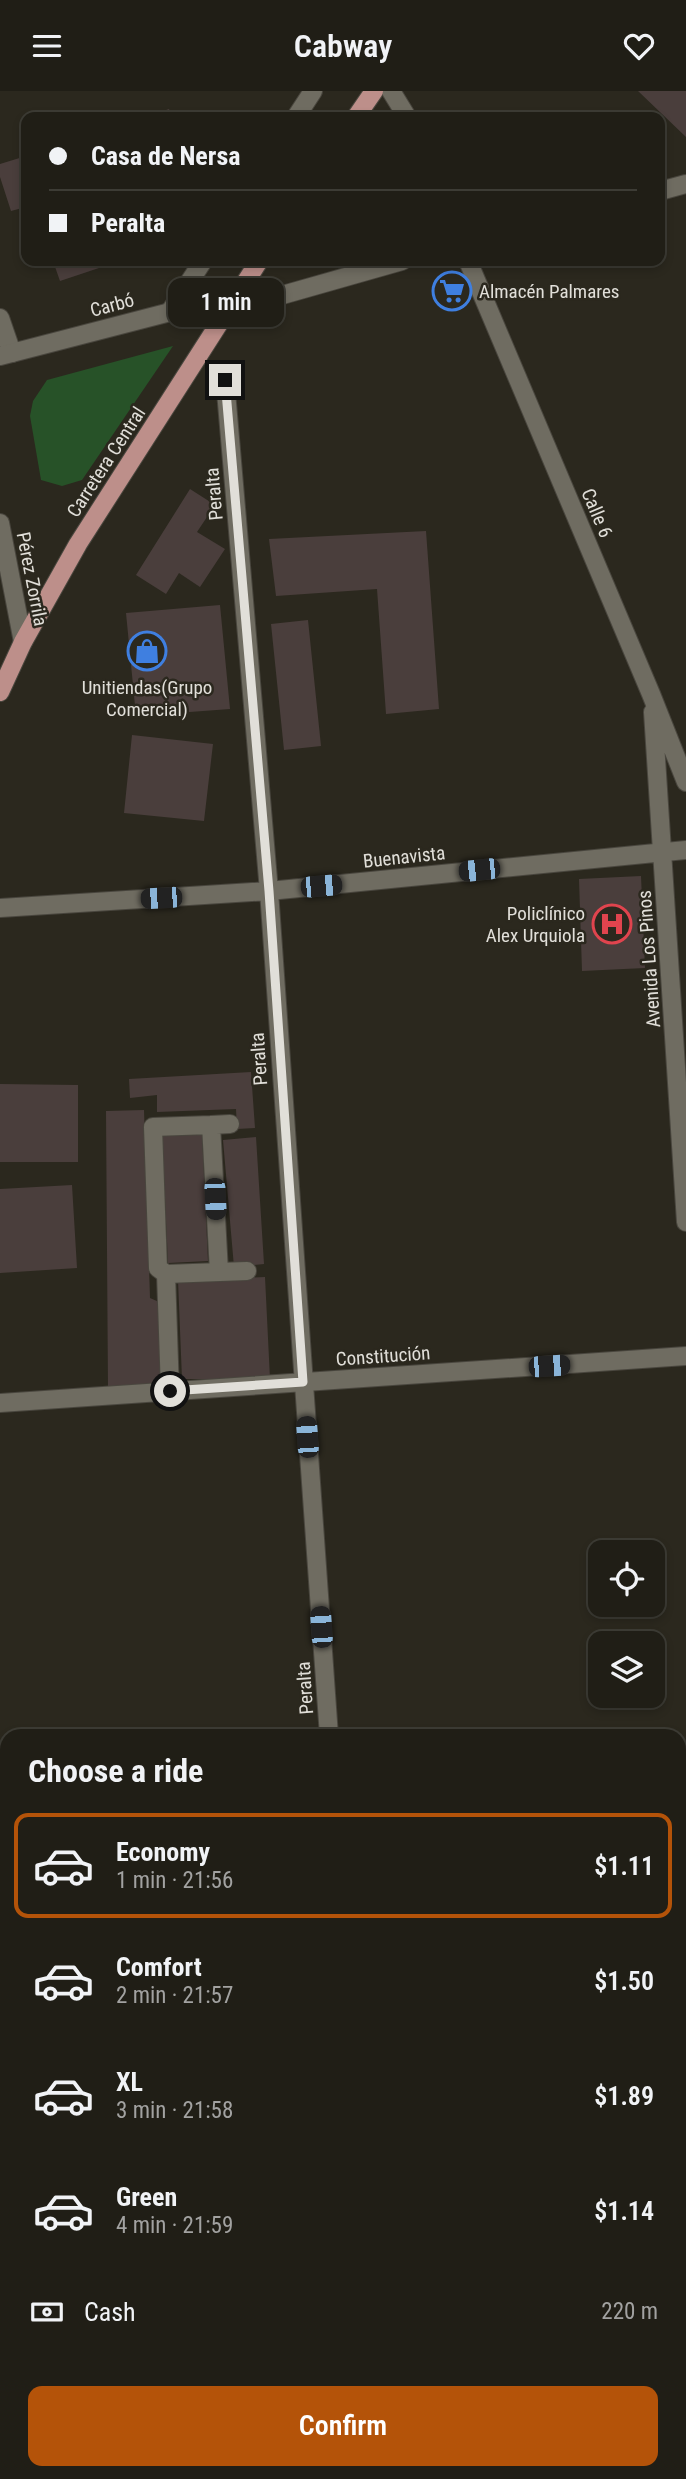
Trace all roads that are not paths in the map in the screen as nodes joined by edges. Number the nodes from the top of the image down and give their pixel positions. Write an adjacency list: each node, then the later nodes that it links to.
1 (313, 91): 4 (street)
2 (374, 91): 5 (main road)
3 (391, 91): 6 (street)
4 (299, 112)
5 (359, 112)
6 (404, 112)
7 (686, 184): 8 (street)
8 (665, 190)
9 (200, 266): 15 (street)
10 (256, 266): 13 (main road, Carretera Central)
11 (384, 266): 14 (street)
12 (470, 266): 22 (street, Calle 6)
13 (236, 295): 15 (street, Carbó); 20 (main road, Carretera Central)
14 (279, 296)
15 (171, 310): 17 (street, Carbó)
16 (0, 318): 17 (street)
17 (6, 354)
18 (225, 380): 26 (street, Peralta)
19 (0, 523): 20 (street, Pérez Zorrila)
20 (23, 642): 21 (main road, Carretera Central)
21 (0, 692)
22 (651, 694): 23 (street, Calle 6); 25 (street, Avenida Los Pinos)
23 (686, 782)
24 (686, 850): 25 (street, Buenavista)
25 (663, 852): 26 (street, Buenavista); 30 (street, Avenida Los Pinos)
26 (269, 891): 27 (street, Buenavista); 35 (street, Peralta)
27 (0, 908)
28 (230, 1124): 29 (street)
29 (211, 1125): 32 (street); 33 (street)
30 (686, 1222)
31 (247, 1271): 32 (street)
32 (219, 1272): 33 (street)
33 (166, 1274): 36 (street)
34 (686, 1356): 35 (street, Constitución)
35 (303, 1382): 36 (street, Constitución); 38 (street, Peralta)
36 (170, 1391): 37 (street, Constitución)
37 (0, 1403)
38 (328, 1729)

